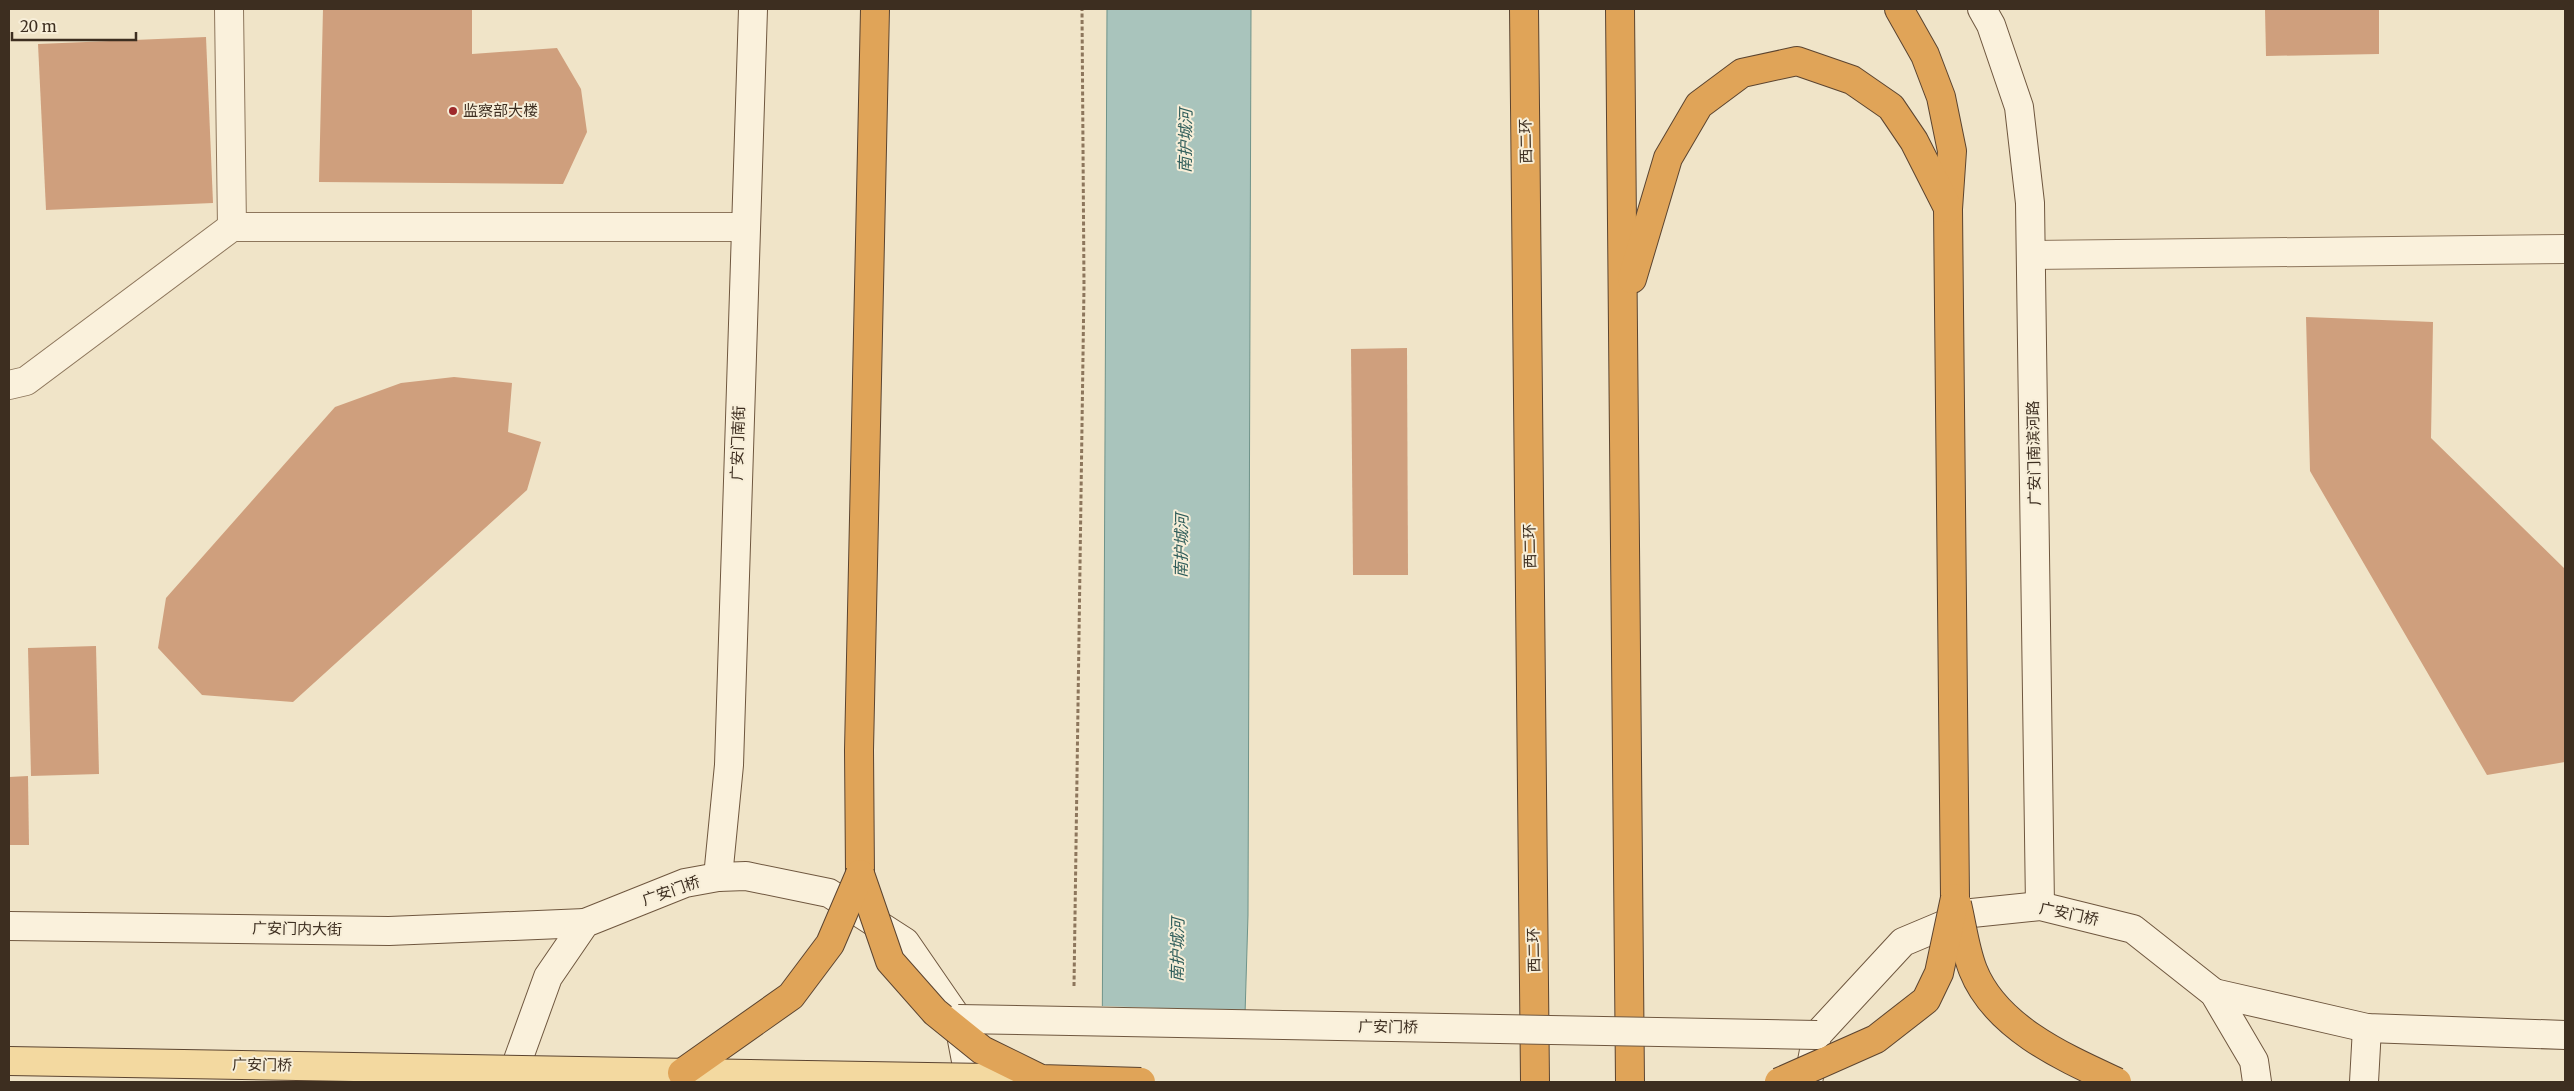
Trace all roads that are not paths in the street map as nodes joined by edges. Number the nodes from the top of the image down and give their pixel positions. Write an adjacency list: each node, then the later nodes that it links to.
1 (229, 9): 9 (street)
2 (753, 9): 10 (street, 广安门南街)
3 (875, 9): 15 (highway)
4 (1524, 9): 32 (highway, 西二环)
5 (1620, 9): 13 (highway)
6 (1899, 9): 8 (highway)
7 (1982, 9): 12 (street, 广安门南滨河路)
8 (1948, 209): 13 (highway); 17 (highway)
9 (232, 227): 10 (street); 14 (street)
10 (744, 227): 16 (street, 广安门南街)
11 (2565, 249): 12 (street)
12 (2031, 255): 18 (street, 广安门南滨河路)
13 (1624, 305): 33 (highway)
14 (9, 385)
15 (860, 874): 27 (highway, bridge); 28 (highway, bridge)
16 (718, 877): 19 (street, 广安门桥); 22 (street, 广安门桥)
17 (1955, 898): 34 (highway, bridge); 36 (highway, bridge)
18 (2040, 906): 21 (street, 广安门桥); 24 (street, 广安门桥)
19 (585, 923): 20 (street, 广安门内大街); 29 (street)
20 (9, 926)
21 (2214, 992): 23 (street); 37 (street, 广安门桥)
22 (958, 1019): 24 (street, 广安门桥, bridge); 30 (street, 广安门桥)
23 (2366, 1028): 25 (street); 38 (street)
24 (1817, 1034): 35 (street)
25 (2565, 1036)
26 (9, 1060): 27 (main road, 广安门桥, bridge)
27 (682, 1073): 28 (main road, 广安门桥, bridge)
28 (1041, 1079): 31 (highway, 广安门桥, bridge)
29 (510, 1082)
30 (970, 1082)
31 (1141, 1082)
32 (1535, 1082)
33 (1630, 1082)
34 (1779, 1082)
35 (1808, 1082)
36 (2117, 1082)
37 (2257, 1082)
38 (2364, 1082)

